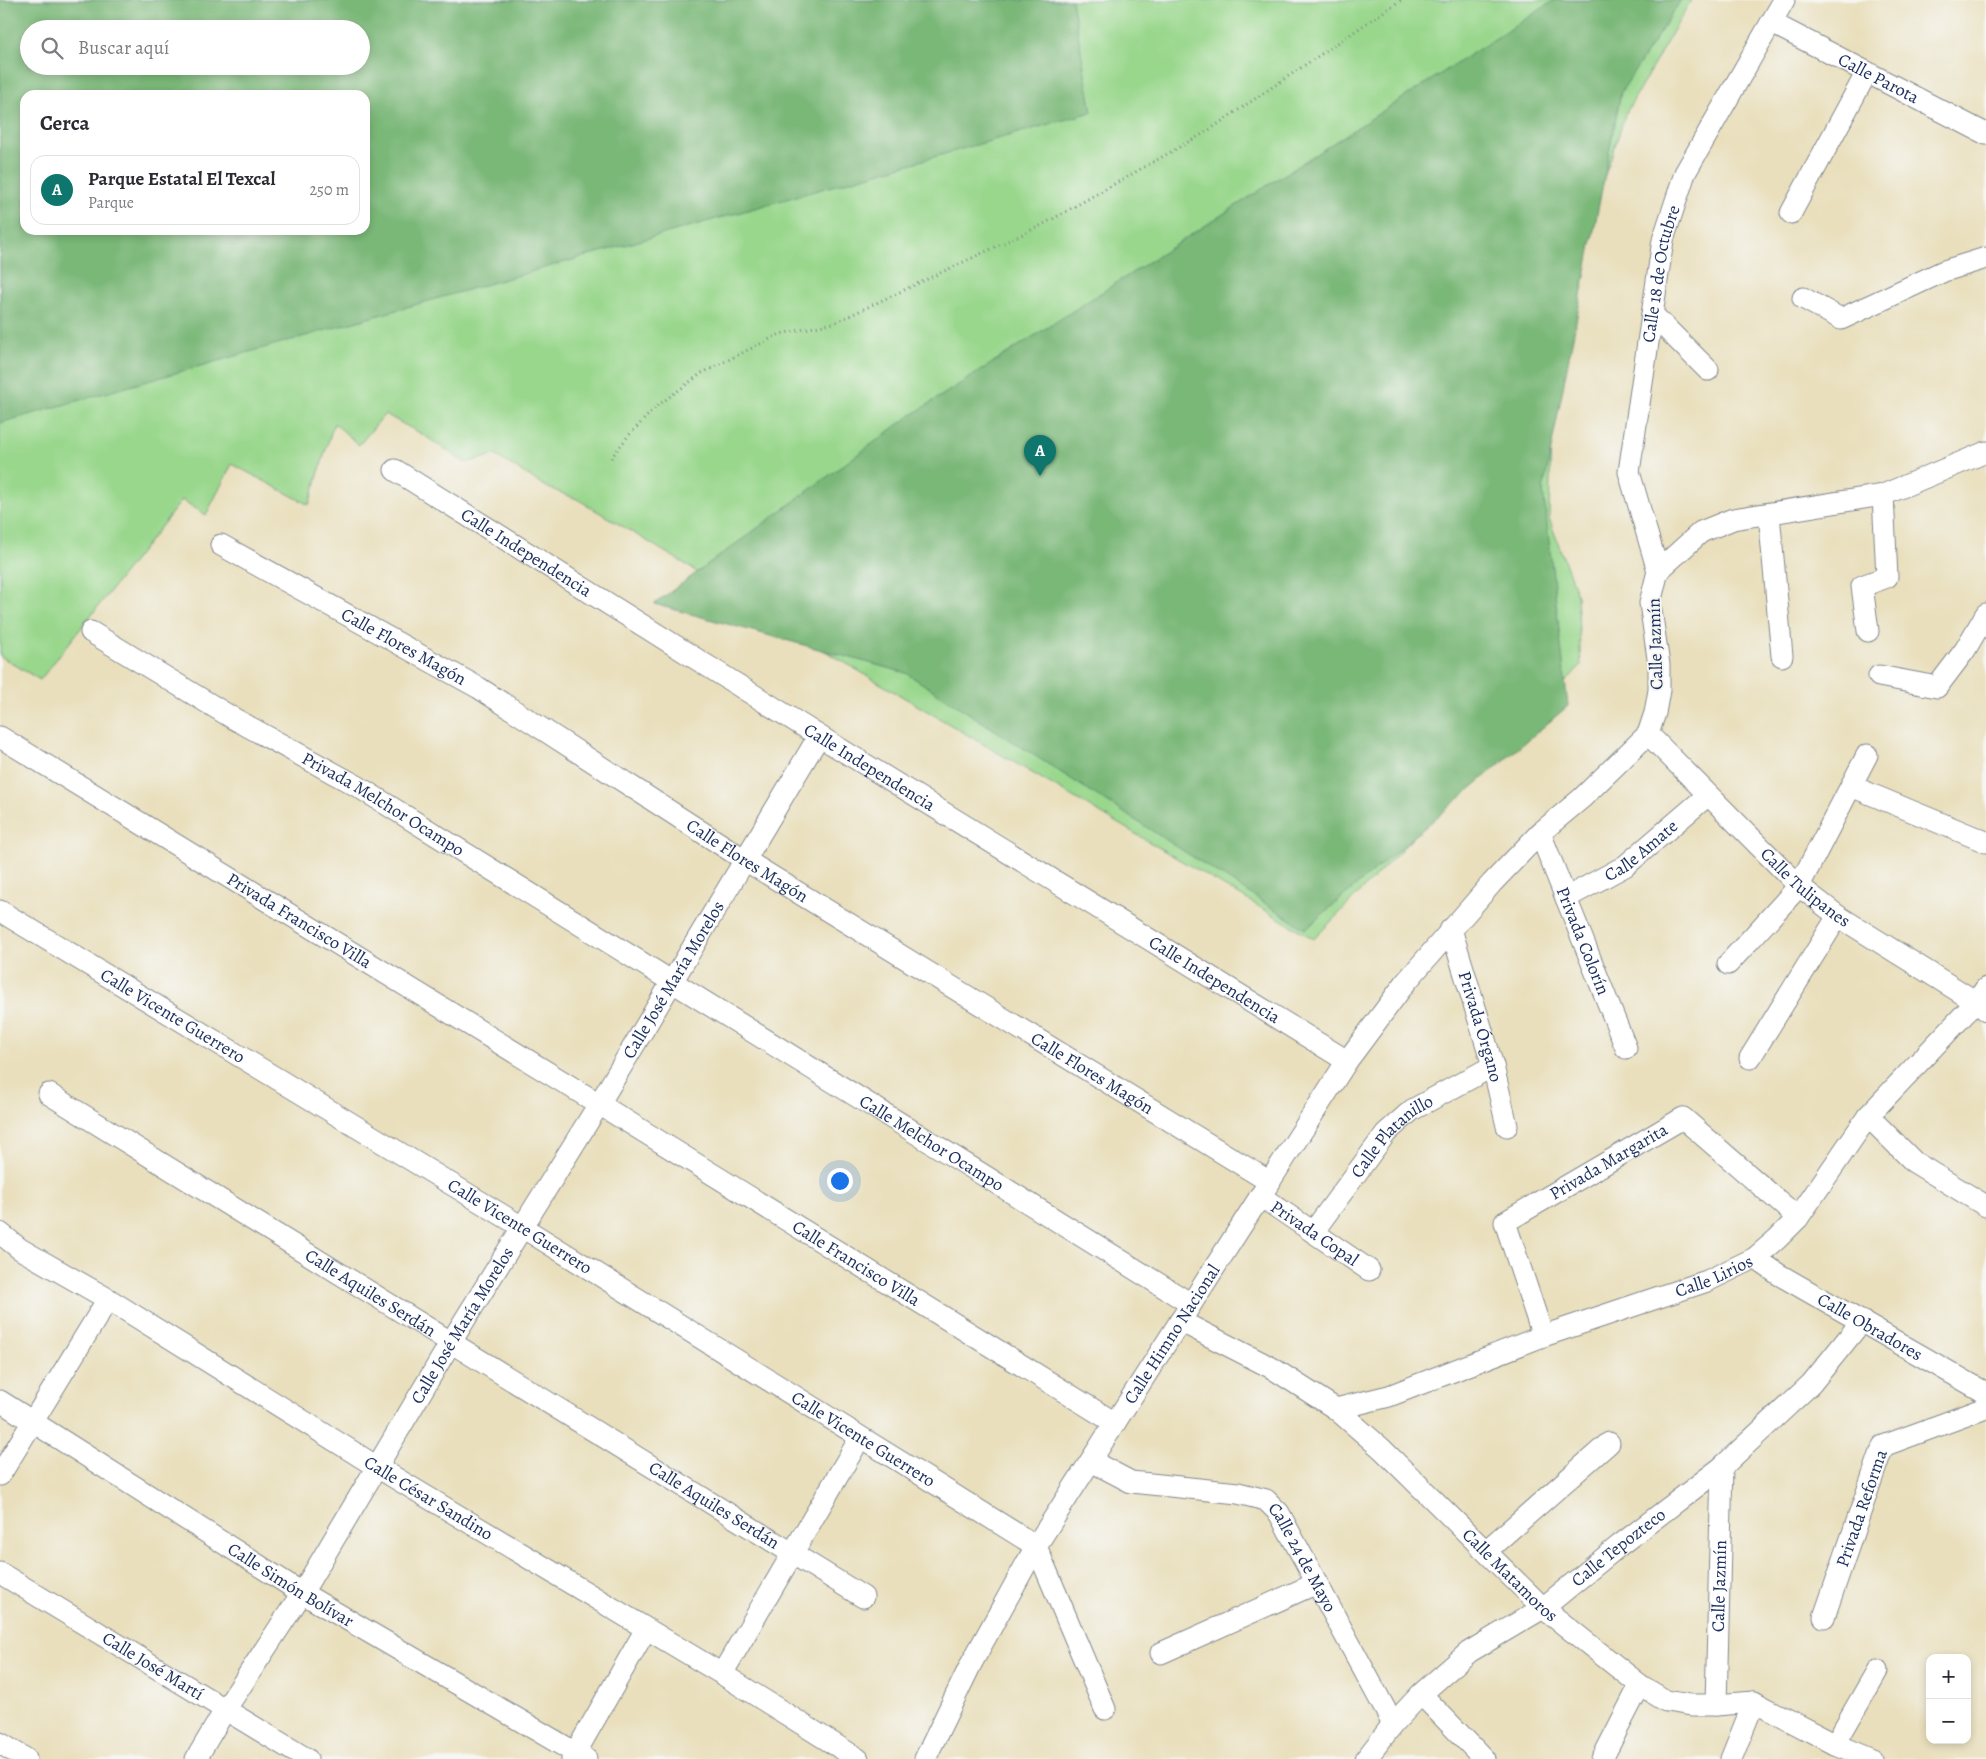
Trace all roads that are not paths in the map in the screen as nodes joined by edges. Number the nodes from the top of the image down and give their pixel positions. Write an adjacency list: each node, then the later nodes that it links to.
1 (1784, 0): 2 (street, Calle 18 de Octubre)
2 (1772, 23): 3 (street, Calle Parota); 8 (street, Calle 18 de Octubre)
3 (1867, 72): 4 (street, Calle Parota); 5 (street)
4 (1986, 134)
5 (1791, 213)
6 (1986, 258): 7 (street)
7 (1803, 298)
8 (1652, 314): 9 (street); 15 (street, Calle 18 de Octubre)
9 (1708, 370)
10 (1986, 452): 12 (street)
11 (395, 470): 22 (street, Calle Independencia)
12 (1883, 495): 13 (street); 17 (street)
13 (1769, 514): 15 (street); 19 (street)
14 (221, 545): 29 (street, Calle Flores Magón)
15 (1658, 572): 21 (street, Calle Jazmín)
16 (1986, 614): 20 (street)
17 (1868, 631)
18 (91, 632): 36 (street, Privada Melchor Ocampo)
19 (1782, 656)
20 (1879, 676)
21 (1648, 734): 26 (street, Calle Tulipanes); 27 (street, Calle Jazmín)
22 (819, 736): 29 (street, Calle José María Morelos); 40 (street, Calle Independencia)
23 (0, 737): 43 (street, Privada Francisco Villa)
24 (1868, 755): 25 (street)
25 (1851, 786): 28 (street); 30 (street)
26 (1708, 795): 30 (street, Calle Tulipanes); 31 (street, Calle Amate)
27 (1540, 833): 31 (street, Privada Colorín); 34 (street, Calle Jazmín)
28 (1986, 842)
29 (745, 860): 36 (street, Calle José María Morelos); 46 (street, Calle Flores Magón)
30 (1799, 886): 33 (street, Calle Tulipanes); 35 (street)
31 (1566, 898): 38 (street, Privada Colorín)
32 (0, 911): 49 (street, Calle Vicente Guerrero)
33 (1838, 916): 37 (street, Calle Tulipanes); 39 (street)
34 (1451, 929): 40 (street, Calle Himno Nacional); 41 (street, Privada Órgano)
35 (1728, 964)
36 (671, 981): 43 (street, Calle José María Morelos); 55 (street, Calle Melchor Ocampo)
37 (1983, 1000): 44 (street, Calle Lirios)
38 (1626, 1048)
39 (1750, 1058)
40 (1347, 1061): 46 (street, Calle Himno Nacional)
41 (1494, 1066): 45 (street, Privada Órgano); 50 (street, Calle Platanillo)
42 (49, 1094): 58 (street, Calle Aquiles Serdán)
43 (598, 1104): 49 (street, Calle José María Morelos); 64 (street, Calle Francisco Villa)
44 (1868, 1116): 47 (street); 48 (street, Calle Lirios)
45 (1507, 1126)
46 (1265, 1189): 50 (street, Privada Copal); 55 (street, Calle Himno Nacional)
47 (1986, 1206)
48 (1798, 1218): 52 (street, Calle Lirios); 57 (street, Privada Margarita)
49 (522, 1228): 58 (street, Calle José María Morelos); 65 (street, Calle Vicente Guerrero)
50 (1313, 1232): 53 (street, Privada Copal)
51 (0, 1233): 54 (street, Calle César Sandino)
52 (1755, 1258): 56 (street, Calle Obradores); 57 (street, Calle Lirios)
53 (1370, 1270)
54 (108, 1299): 63 (street); 68 (street, Calle César Sandino)
55 (1186, 1312): 62 (street, Calle Matamoros); 64 (street, Calle Himno Nacional)
56 (1862, 1321): 59 (street, Calle Obradores); 69 (street, Calle Tepozteco)
57 (1543, 1336): 62 (street, Calle Lirios)
58 (451, 1342): 68 (street, Calle José María Morelos); 73 (street, Calle Aquiles Serdán)
59 (1986, 1393)
60 (0, 1401): 63 (street, Calle Simón Bolívar)
61 (1986, 1408): 79 (street, Privada Reforma)
62 (1336, 1410): 72 (street, Calle Matamoros)
63 (32, 1420): 70 (street); 76 (street, Calle Simón Bolívar)
64 (1115, 1424): 67 (street, Calle Himno Nacional)
65 (860, 1438): 71 (street, Calle Vicente Guerrero); 73 (street)
66 (1609, 1443): 72 (street)
67 (1091, 1461): 71 (street, Calle Himno Nacional); 75 (street, Calle 24 de Mayo)
68 (378, 1467): 76 (street, Calle José María Morelos); 80 (street, Calle César Sandino)
69 (1722, 1467): 78 (street, Calle Tepozteco); 87 (street, Calle Jazmín)
70 (0, 1475)
71 (1036, 1546): 88 (street); 98 (street, Calle Himno Nacional)
72 (1486, 1551): 78 (street, Calle Matamoros)
73 (793, 1554): 77 (street, Calle Aquiles Serdán); 83 (street)
74 (0, 1573): 89 (street, Calle José Martí)
75 (1317, 1583): 81 (street); 90 (street, Calle 24 de Mayo)
76 (302, 1593): 89 (street, Calle José María Morelos); 93 (street, Calle Simón Bolívar)
77 (863, 1597)
78 (1543, 1608): 84 (street, Calle Matamoros); 85 (street, Calle Tepozteco)
79 (1824, 1617)
80 (646, 1629): 83 (street, Calle César Sandino); 93 (street)
81 (1161, 1653)
82 (1876, 1671): 92 (street)
83 (722, 1674): 97 (street, Calle César Sandino)
84 (1640, 1685): 87 (street, Calle Matamoros); 101 (street)
85 (1421, 1694): 90 (street, Calle Tepozteco); 100 (street)
86 (1754, 1702): 87 (street, Calle Matamoros); 92 (street); 102 (street)
87 (1716, 1705)
88 (1105, 1709)
89 (225, 1710): 95 (street, Calle José María Morelos); 96 (street, Calle José Martí)
90 (1392, 1724): 99 (street, Calle Tepozteco)
91 (0, 1743): 94 (street)
92 (1835, 1744): 103 (street)
93 (578, 1757)
94 (26, 1759)
95 (196, 1759)
96 (307, 1759)
97 (858, 1759)
98 (925, 1759)
99 (1366, 1759)
100 (1484, 1759)
101 (1602, 1759)
102 (1731, 1759)
103 (1871, 1759)

